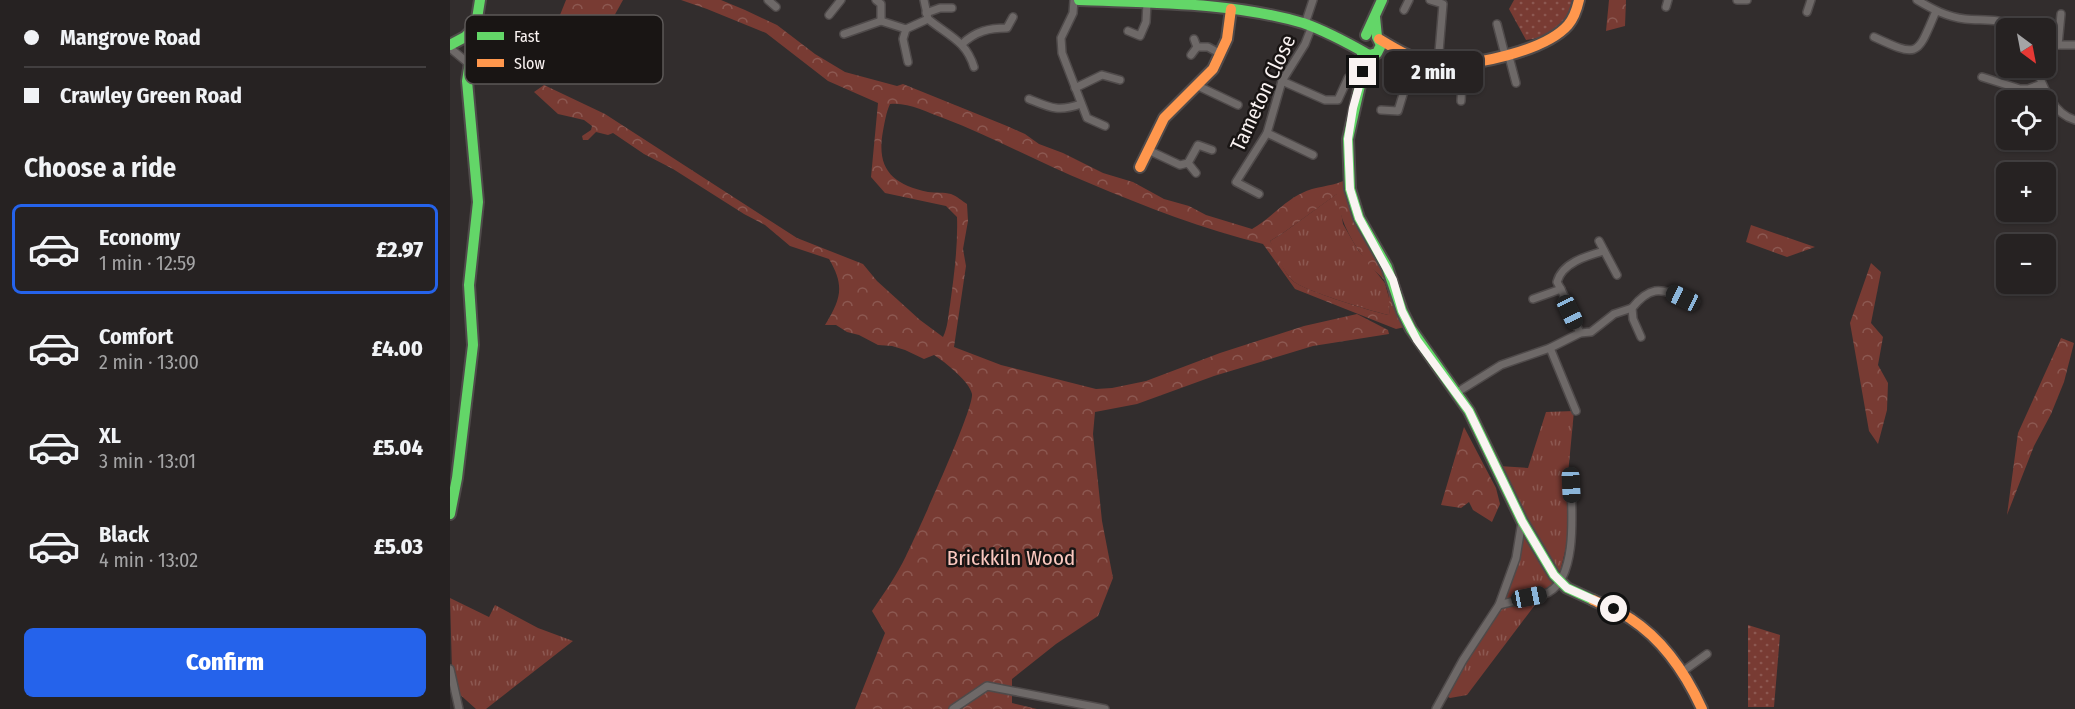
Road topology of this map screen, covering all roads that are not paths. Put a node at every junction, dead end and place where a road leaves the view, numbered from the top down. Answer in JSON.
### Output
{"nodes":[{"id":1,"x":480,"y":0,"type":"edge"},
{"id":2,"x":768,"y":0,"type":"edge"},
{"id":3,"x":841,"y":0,"type":"edge"},
{"id":4,"x":876,"y":0,"type":"edge"},
{"id":5,"x":924,"y":0,"type":"edge"},
{"id":6,"x":1074,"y":0,"type":"edge"},
{"id":7,"x":1080,"y":0,"type":"edge"},
{"id":8,"x":1313,"y":0,"type":"edge"},
{"id":9,"x":1382,"y":0,"type":"edge"},
{"id":10,"x":1409,"y":0,"type":"edge"},
{"id":11,"x":1430,"y":0,"type":"edge"},
{"id":12,"x":1579,"y":0,"type":"edge"},
{"id":13,"x":1737,"y":0,"type":"edge"},
{"id":14,"x":1747,"y":0,"type":"edge"},
{"id":15,"x":1811,"y":0,"type":"edge"},
{"id":16,"x":1917,"y":0,"type":"edge"},
{"id":17,"x":1198,"y":2,"type":"edge"},
{"id":18,"x":1147,"y":3,"type":"junction"},
{"id":19,"x":776,"y":7,"type":"dead end"},
{"id":20,"x":952,"y":8,"type":"dead end"},
{"id":21,"x":1231,"y":9,"type":"junction"},
{"id":22,"x":1404,"y":10,"type":"dead end"},
{"id":23,"x":1936,"y":11,"type":"junction"},
{"id":24,"x":1807,"y":12,"type":"dead end"},
{"id":25,"x":2061,"y":14,"type":"dead end"},
{"id":26,"x":477,"y":15,"type":"edge"},
{"id":27,"x":829,"y":15,"type":"dead end"},
{"id":28,"x":927,"y":16,"type":"junction"},
{"id":29,"x":1013,"y":17,"type":"dead end"},
{"id":30,"x":1375,"y":17,"type":"junction"},
{"id":31,"x":1996,"y":20,"type":"edge"},
{"id":32,"x":880,"y":21,"type":"junction"},
{"id":33,"x":1497,"y":24,"type":"dead end"},
{"id":34,"x":1308,"y":25,"type":"junction"},
{"id":35,"x":906,"y":29,"type":"junction"},
{"id":36,"x":1128,"y":31,"type":"dead end"},
{"id":37,"x":844,"y":34,"type":"dead end"},
{"id":38,"x":1364,"y":36,"type":"junction"},
{"id":39,"x":465,"y":37,"type":"edge"},
{"id":40,"x":1874,"y":37,"type":"dead end"},
{"id":41,"x":1340,"y":38,"type":"junction"},
{"id":42,"x":1378,"y":38,"type":"junction"},
{"id":43,"x":1194,"y":39,"type":"dead end"},
{"id":44,"x":963,"y":44,"type":"junction"},
{"id":45,"x":2058,"y":45,"type":"joint"},
{"id":46,"x":2075,"y":45,"type":"edge"},
{"id":47,"x":450,"y":47,"type":"edge"},
{"id":48,"x":1197,"y":47,"type":"junction"},
{"id":49,"x":1361,"y":51,"type":"junction"},
{"id":50,"x":1397,"y":51,"type":"junction"},
{"id":51,"x":1375,"y":53,"type":"junction"},
{"id":52,"x":1221,"y":54,"type":"junction"},
{"id":53,"x":1506,"y":54,"type":"junction"},
{"id":54,"x":1191,"y":55,"type":"dead end"},
{"id":55,"x":1414,"y":58,"type":"junction"},
{"id":56,"x":465,"y":60,"type":"edge"},
{"id":57,"x":908,"y":62,"type":"dead end"},
{"id":58,"x":1438,"y":64,"type":"junction"},
{"id":59,"x":1463,"y":64,"type":"junction"},
{"id":60,"x":974,"y":67,"type":"dead end"},
{"id":61,"x":1363,"y":72,"type":"junction"},
{"id":62,"x":1982,"y":77,"type":"dead end"},
{"id":63,"x":1348,"y":78,"type":"dead end"},
{"id":64,"x":2040,"y":78,"type":"edge"},
{"id":65,"x":1120,"y":80,"type":"dead end"},
{"id":66,"x":1282,"y":81,"type":"junction"},
{"id":67,"x":1516,"y":83,"type":"dead end"},
{"id":68,"x":467,"y":84,"type":"edge"},
{"id":69,"x":2042,"y":84,"type":"junction"},
{"id":70,"x":1198,"y":86,"type":"junction"},
{"id":71,"x":1075,"y":87,"type":"junction"},
{"id":72,"x":1029,"y":99,"type":"dead end"},
{"id":73,"x":1461,"y":101,"type":"dead end"},
{"id":74,"x":1081,"y":104,"type":"junction"},
{"id":75,"x":1238,"y":105,"type":"dead end"},
{"id":76,"x":1381,"y":110,"type":"dead end"},
{"id":77,"x":2075,"y":120,"type":"edge"},
{"id":78,"x":1105,"y":126,"type":"dead end"},
{"id":79,"x":1267,"y":133,"type":"junction"},
{"id":80,"x":1148,"y":150,"type":"junction"},
{"id":81,"x":1212,"y":150,"type":"dead end"},
{"id":82,"x":1313,"y":155,"type":"dead end"},
{"id":83,"x":1188,"y":163,"type":"junction"},
{"id":84,"x":1140,"y":166,"type":"dead end"},
{"id":85,"x":1196,"y":173,"type":"dead end"},
{"id":86,"x":1259,"y":194,"type":"dead end"},
{"id":87,"x":1599,"y":241,"type":"dead end"},
{"id":88,"x":1604,"y":251,"type":"junction"},
{"id":89,"x":1617,"y":275,"type":"dead end"},
{"id":90,"x":1561,"y":289,"type":"junction"},
{"id":91,"x":1683,"y":298,"type":"dead end"},
{"id":92,"x":1533,"y":299,"type":"dead end"},
{"id":93,"x":1632,"y":308,"type":"junction"},
{"id":94,"x":1580,"y":333,"type":"junction"},
{"id":95,"x":1641,"y":337,"type":"dead end"},
{"id":96,"x":1550,"y":348,"type":"junction"},
{"id":97,"x":1456,"y":393,"type":"junction"},
{"id":98,"x":1576,"y":411,"type":"dead end"},
{"id":99,"x":1571,"y":485,"type":"dead end"},
{"id":100,"x":450,"y":512,"type":"edge"},
{"id":101,"x":1522,"y":521,"type":"junction"},
{"id":102,"x":1560,"y":582,"type":"junction"},
{"id":103,"x":1499,"y":604,"type":"junction"},
{"id":104,"x":1707,"y":654,"type":"dead end"},
{"id":105,"x":450,"y":669,"type":"edge"},
{"id":106,"x":1682,"y":672,"type":"junction"},
{"id":107,"x":459,"y":709,"type":"edge"},
{"id":108,"x":953,"y":709,"type":"edge"},
{"id":109,"x":1105,"y":709,"type":"edge"},
{"id":110,"x":1436,"y":709,"type":"edge"},
{"id":111,"x":1702,"y":709,"type":"edge"}],
"edges":[{"from":1,"to":26,"type":"street"},
{"from":2,"to":19,"type":"street"},
{"from":3,"to":27,"type":"street"},
{"from":4,"to":32,"type":"street"},
{"from":5,"to":28,"type":"street"},
{"from":6,"to":71,"type":"street"},
{"from":7,"to":18,"type":"street"},
{"from":8,"to":34,"type":"street","name":"Tameton Close"},
{"from":9,"to":30,"type":"street"},
{"from":10,"to":22,"type":"street"},
{"from":11,"to":58,"type":"street"},
{"from":12,"to":53,"type":"street"},
{"from":13,"to":14,"type":"street"},
{"from":15,"to":24,"type":"street"},
{"from":16,"to":23,"type":"street"},
{"from":17,"to":18,"type":"street"},
{"from":17,"to":21,"type":"street"},
{"from":18,"to":36,"type":"street"},
{"from":20,"to":28,"type":"street"},
{"from":21,"to":34,"type":"street"},
{"from":21,"to":52,"type":"street"},
{"from":23,"to":31,"type":"street"},
{"from":23,"to":40,"type":"street"},
{"from":25,"to":45,"type":"street"},
{"from":28,"to":35,"type":"street"},
{"from":28,"to":44,"type":"street"},
{"from":29,"to":44,"type":"street"},
{"from":30,"to":38,"type":"street"},
{"from":30,"to":42,"type":"street"},
{"from":32,"to":35,"type":"street"},
{"from":32,"to":37,"type":"street"},
{"from":33,"to":53,"type":"street"},
{"from":34,"to":41,"type":"street"},
{"from":34,"to":66,"type":"street","name":"Tameton Close"},
{"from":35,"to":57,"type":"street"},
{"from":38,"to":41,"type":"street"},
{"from":38,"to":42,"type":"street"},
{"from":38,"to":49,"type":"street"},
{"from":39,"to":47,"type":"street"},
{"from":41,"to":49,"type":"street"},
{"from":42,"to":50,"type":"street"},
{"from":42,"to":51,"type":"street"},
{"from":43,"to":48,"type":"street"},
{"from":44,"to":60,"type":"street"},
{"from":45,"to":46,"type":"street"},
{"from":47,"to":56,"type":"street"},
{"from":48,"to":52,"type":"street"},
{"from":48,"to":54,"type":"street"},
{"from":49,"to":51,"type":"street"},
{"from":49,"to":61,"type":"street"},
{"from":50,"to":51,"type":"street"},
{"from":50,"to":55,"type":"street"},
{"from":51,"to":61,"type":"street"},
{"from":52,"to":70,"type":"street"},
{"from":53,"to":59,"type":"street"},
{"from":53,"to":67,"type":"street"},
{"from":55,"to":58,"type":"street"},
{"from":55,"to":76,"type":"street"},
{"from":58,"to":59,"type":"street"},
{"from":59,"to":73,"type":"street"},
{"from":61,"to":97,"type":"street"},
{"from":62,"to":69,"type":"street"},
{"from":63,"to":66,"type":"street"},
{"from":64,"to":69,"type":"street"},
{"from":65,"to":71,"type":"street"},
{"from":66,"to":79,"type":"street","name":"Tameton Close"},
{"from":68,"to":100,"type":"street"},
{"from":69,"to":77,"type":"street"},
{"from":70,"to":75,"type":"street"},
{"from":70,"to":80,"type":"street"},
{"from":71,"to":74,"type":"street"},
{"from":72,"to":74,"type":"street"},
{"from":74,"to":78,"type":"street"},
{"from":79,"to":82,"type":"street"},
{"from":79,"to":86,"type":"street","name":"Tameton Close"},
{"from":80,"to":83,"type":"street"},
{"from":80,"to":84,"type":"street"},
{"from":81,"to":83,"type":"street"},
{"from":83,"to":85,"type":"street"},
{"from":87,"to":88,"type":"street"},
{"from":88,"to":89,"type":"street"},
{"from":88,"to":90,"type":"street"},
{"from":90,"to":92,"type":"street"},
{"from":90,"to":94,"type":"street"},
{"from":91,"to":93,"type":"street"},
{"from":93,"to":94,"type":"street"},
{"from":93,"to":95,"type":"street"},
{"from":94,"to":96,"type":"street"},
{"from":96,"to":97,"type":"street"},
{"from":96,"to":98,"type":"street"},
{"from":97,"to":101,"type":"street"},
{"from":99,"to":102,"type":"street"},
{"from":101,"to":102,"type":"street"},
{"from":101,"to":103,"type":"street"},
{"from":102,"to":103,"type":"street"},
{"from":102,"to":106,"type":"street"},
{"from":103,"to":110,"type":"street"},
{"from":104,"to":106,"type":"street"},
{"from":105,"to":107,"type":"street"},
{"from":106,"to":111,"type":"street"},
{"from":108,"to":109,"type":"street"}]}
